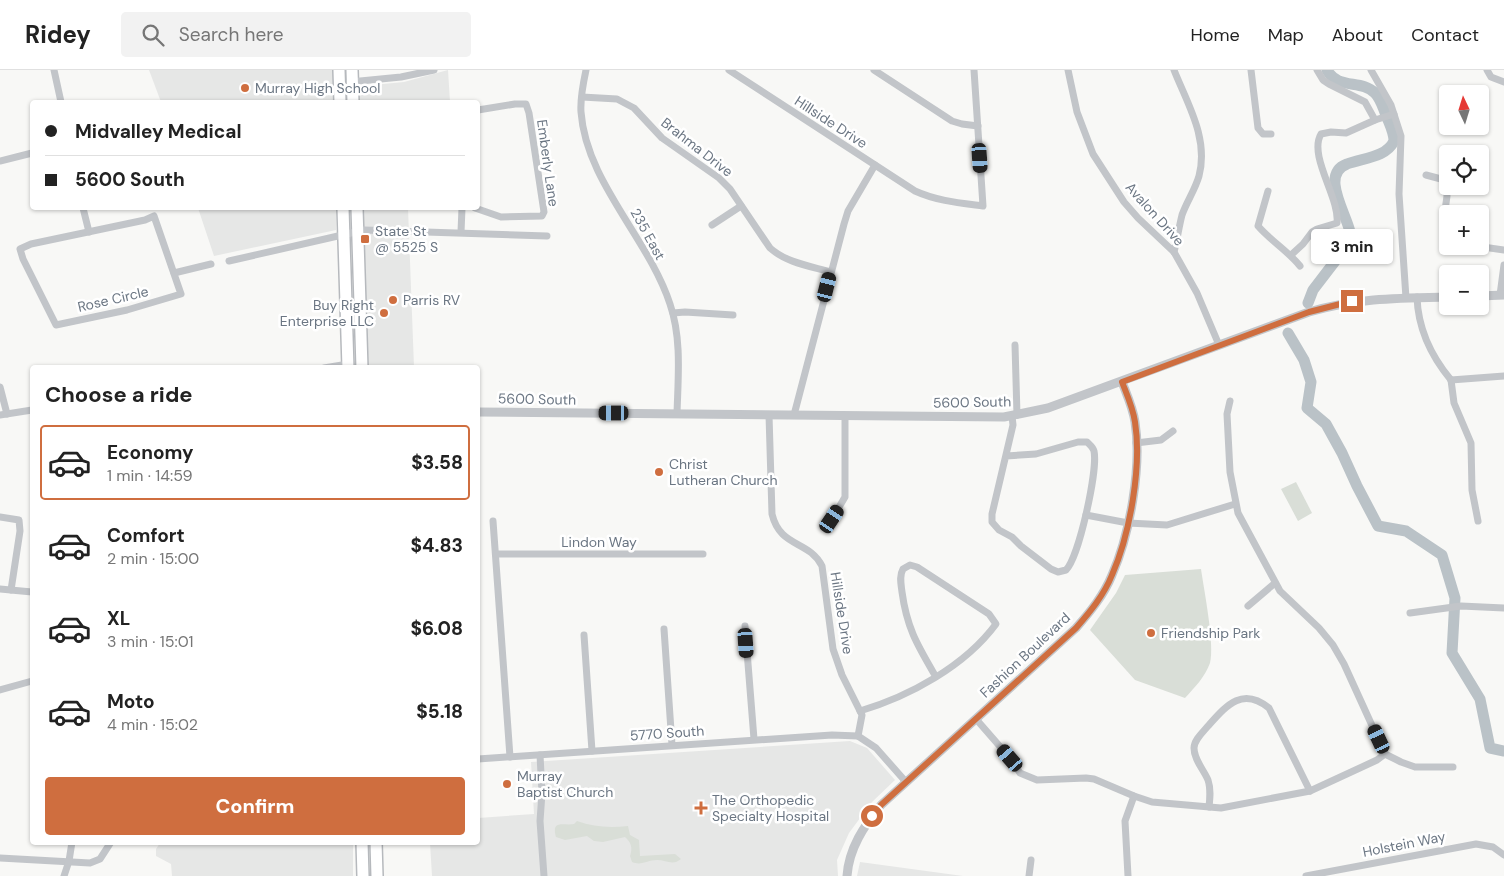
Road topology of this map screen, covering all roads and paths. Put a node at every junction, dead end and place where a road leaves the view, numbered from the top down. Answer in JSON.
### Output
{"nodes":[{"id":1,"x":54,"y":70,"type":"edge"},
{"id":2,"x":339,"y":70,"type":"edge"},
{"id":3,"x":434,"y":70,"type":"edge"},
{"id":4,"x":586,"y":70,"type":"edge"},
{"id":5,"x":729,"y":70,"type":"edge"},
{"id":6,"x":874,"y":70,"type":"edge"},
{"id":7,"x":974,"y":70,"type":"edge"},
{"id":8,"x":1068,"y":70,"type":"edge"},
{"id":9,"x":1174,"y":70,"type":"edge"},
{"id":10,"x":1251,"y":70,"type":"edge"},
{"id":11,"x":1317,"y":70,"type":"edge"},
{"id":12,"x":1371,"y":70,"type":"edge"},
{"id":13,"x":1487,"y":70,"type":"edge"},
{"id":14,"x":352,"y":76,"type":"edge"},
{"id":15,"x":1504,"y":82,"type":"edge"},
{"id":16,"x":339,"y":83,"type":"junction"},
{"id":17,"x":582,"y":97,"type":"junction"},
{"id":18,"x":61,"y":100,"type":"edge"},
{"id":19,"x":340,"y":100,"type":"edge"},
{"id":20,"x":354,"y":100,"type":"edge"},
{"id":21,"x":480,"y":110,"type":"edge"},
{"id":22,"x":1392,"y":115,"type":"junction"},
{"id":23,"x":1378,"y":119,"type":"junction"},
{"id":24,"x":978,"y":126,"type":"junction"},
{"id":25,"x":1271,"y":134,"type":"dead end"},
{"id":26,"x":30,"y":154,"type":"edge"},
{"id":27,"x":0,"y":160,"type":"edge"},
{"id":28,"x":875,"y":165,"type":"junction"},
{"id":29,"x":1426,"y":175,"type":"dead end"},
{"id":30,"x":1268,"y":191,"type":"dead end"},
{"id":31,"x":1445,"y":205,"type":"edge"},
{"id":32,"x":742,"y":206,"type":"junction"},
{"id":33,"x":84,"y":210,"type":"edge"},
{"id":34,"x":343,"y":210,"type":"edge"},
{"id":35,"x":357,"y":210,"type":"edge"},
{"id":36,"x":462,"y":210,"type":"edge"},
{"id":37,"x":480,"y":210,"type":"edge"},
{"id":38,"x":712,"y":225,"type":"dead end"},
{"id":39,"x":358,"y":231,"type":"junction"},
{"id":40,"x":89,"y":232,"type":"junction"},
{"id":41,"x":461,"y":232,"type":"junction"},
{"id":42,"x":344,"y":234,"type":"junction"},
{"id":43,"x":547,"y":236,"type":"dead end"},
{"id":44,"x":1489,"y":248,"type":"edge"},
{"id":45,"x":1504,"y":250,"type":"edge"},
{"id":46,"x":1174,"y":252,"type":"junction"},
{"id":47,"x":1291,"y":255,"type":"junction"},
{"id":48,"x":229,"y":261,"type":"dead end"},
{"id":49,"x":211,"y":264,"type":"dead end"},
{"id":50,"x":1504,"y":265,"type":"edge"},
{"id":51,"x":1300,"y":266,"type":"dead end"},
{"id":52,"x":831,"y":272,"type":"junction"},
{"id":53,"x":174,"y":273,"type":"junction"},
{"id":54,"x":1502,"y":295,"type":"edge"},
{"id":55,"x":1489,"y":296,"type":"edge"},
{"id":56,"x":1439,"y":297,"type":"edge"},
{"id":57,"x":1406,"y":298,"type":"junction"},
{"id":58,"x":1417,"y":298,"type":"junction"},
{"id":59,"x":673,"y":313,"type":"junction"},
{"id":60,"x":733,"y":315,"type":"dead end"},
{"id":61,"x":1015,"y":345,"type":"dead end"},
{"id":62,"x":1219,"y":345,"type":"junction"},
{"id":63,"x":348,"y":365,"type":"edge"},
{"id":64,"x":362,"y":365,"type":"edge"},
{"id":65,"x":1504,"y":376,"type":"edge"},
{"id":66,"x":1451,"y":380,"type":"junction"},
{"id":67,"x":1122,"y":382,"type":"junction"},
{"id":68,"x":0,"y":387,"type":"edge"},
{"id":69,"x":1230,"y":401,"type":"dead end"},
{"id":70,"x":30,"y":410,"type":"edge"},
{"id":71,"x":480,"y":412,"type":"edge"},
{"id":72,"x":3,"y":414,"type":"edge"},
{"id":73,"x":677,"y":414,"type":"junction"},
{"id":74,"x":769,"y":415,"type":"junction"},
{"id":75,"x":794,"y":415,"type":"junction"},
{"id":76,"x":845,"y":415,"type":"junction"},
{"id":77,"x":1015,"y":415,"type":"junction"},
{"id":78,"x":1173,"y":431,"type":"dead end"},
{"id":79,"x":1136,"y":443,"type":"junction"},
{"id":80,"x":1006,"y":456,"type":"junction"},
{"id":81,"x":1235,"y":504,"type":"junction"},
{"id":82,"x":1086,"y":515,"type":"junction"},
{"id":83,"x":0,"y":517,"type":"edge"},
{"id":84,"x":832,"y":519,"type":"dead end"},
{"id":85,"x":493,"y":521,"type":"dead end"},
{"id":86,"x":1478,"y":521,"type":"dead end"},
{"id":87,"x":1128,"y":523,"type":"junction"},
{"id":88,"x":496,"y":554,"type":"junction"},
{"id":89,"x":702,"y":554,"type":"dead end"},
{"id":90,"x":1275,"y":583,"type":"junction"},
{"id":91,"x":0,"y":589,"type":"edge"},
{"id":92,"x":10,"y":590,"type":"junction"},
{"id":93,"x":30,"y":592,"type":"edge"},
{"id":94,"x":1248,"y":606,"type":"dead end"},
{"id":95,"x":1504,"y":608,"type":"edge"},
{"id":96,"x":1410,"y":613,"type":"dead end"},
{"id":97,"x":745,"y":626,"type":"dead end"},
{"id":98,"x":664,"y":629,"type":"dead end"},
{"id":99,"x":584,"y":635,"type":"dead end"},
{"id":100,"x":936,"y":677,"type":"junction"},
{"id":101,"x":30,"y":682,"type":"edge"},
{"id":102,"x":0,"y":690,"type":"edge"},
{"id":103,"x":860,"y":710,"type":"junction"},
{"id":104,"x":976,"y":719,"type":"junction"},
{"id":105,"x":858,"y":736,"type":"junction"},
{"id":106,"x":754,"y":739,"type":"junction"},
{"id":107,"x":672,"y":745,"type":"junction"},
{"id":108,"x":592,"y":751,"type":"junction"},
{"id":109,"x":1385,"y":754,"type":"junction"},
{"id":110,"x":540,"y":755,"type":"junction"},
{"id":111,"x":510,"y":757,"type":"junction"},
{"id":112,"x":480,"y":759,"type":"edge"},
{"id":113,"x":1453,"y":767,"type":"dead end"},
{"id":114,"x":906,"y":782,"type":"junction"},
{"id":115,"x":1310,"y":792,"type":"junction"},
{"id":116,"x":1134,"y":796,"type":"junction"},
{"id":117,"x":1209,"y":807,"type":"junction"},
{"id":118,"x":72,"y":845,"type":"edge"},
{"id":119,"x":109,"y":845,"type":"edge"},
{"id":120,"x":362,"y":845,"type":"edge"},
{"id":121,"x":376,"y":845,"type":"edge"},
{"id":122,"x":1504,"y":855,"type":"edge"},
{"id":123,"x":0,"y":858,"type":"edge"},
{"id":124,"x":1031,"y":860,"type":"dead end"},
{"id":125,"x":69,"y":862,"type":"junction"},
{"id":126,"x":1322,"y":874,"type":"edge"},
{"id":127,"x":64,"y":876,"type":"edge"},
{"id":128,"x":363,"y":876,"type":"edge"},
{"id":129,"x":377,"y":876,"type":"edge"},
{"id":130,"x":544,"y":876,"type":"edge"},
{"id":131,"x":847,"y":876,"type":"edge"},
{"id":132,"x":1028,"y":876,"type":"edge"},
{"id":133,"x":1128,"y":876,"type":"edge"},
{"id":134,"x":1306,"y":876,"type":"edge"}],
"edges":[{"from":1,"to":18,"type":"street"},
{"from":2,"to":16,"type":"main road"},
{"from":3,"to":14,"type":"street"},
{"from":4,"to":17,"type":"street","name":"235 East"},
{"from":5,"to":28,"type":"street","name":"Hillside Drive"},
{"from":6,"to":24,"type":"street"},
{"from":7,"to":24,"type":"street"},
{"from":8,"to":46,"type":"street","name":"Avalon Drive"},
{"from":9,"to":46,"type":"street"},
{"from":10,"to":25,"type":"street"},
{"from":11,"to":23,"type":"street"},
{"from":12,"to":22,"type":"street"},
{"from":13,"to":15,"type":"street"},
{"from":14,"to":16,"type":"street"},
{"from":14,"to":20,"type":"main road"},
{"from":16,"to":19,"type":"main road"},
{"from":17,"to":32,"type":"street","name":"Brahma Drive"},
{"from":17,"to":59,"type":"street","name":"235 East"},
{"from":21,"to":37,"type":"street","name":"Emberly Lane"},
{"from":22,"to":23,"type":"street"},
{"from":22,"to":57,"type":"street"},
{"from":23,"to":47,"type":"street"},
{"from":24,"to":28,"type":"street"},
{"from":26,"to":27,"type":"street"},
{"from":28,"to":52,"type":"street","name":"Hillside Drive"},
{"from":29,"to":31,"type":"street"},
{"from":30,"to":47,"type":"street"},
{"from":32,"to":38,"type":"street"},
{"from":32,"to":52,"type":"street","name":"Brahma Drive"},
{"from":33,"to":40,"type":"street"},
{"from":34,"to":42,"type":"main road"},
{"from":35,"to":39,"type":"main road"},
{"from":36,"to":41,"type":"street"},
{"from":39,"to":41,"type":"street"},
{"from":39,"to":42,"type":"street"},
{"from":39,"to":64,"type":"main road"},
{"from":40,"to":53,"type":"street","name":"Rose Circle"},
{"from":40,"to":53,"type":"street","name":"Rose Circle"},
{"from":41,"to":43,"type":"street"},
{"from":42,"to":48,"type":"street"},
{"from":42,"to":63,"type":"main road"},
{"from":44,"to":45,"type":"street"},
{"from":46,"to":62,"type":"street","name":"Avalon Drive"},
{"from":47,"to":51,"type":"street"},
{"from":49,"to":53,"type":"street"},
{"from":50,"to":54,"type":"street"},
{"from":52,"to":75,"type":"street","name":"Hillside Drive"},
{"from":54,"to":55,"type":"street"},
{"from":56,"to":58,"type":"street","name":"5600 South"},
{"from":57,"to":58,"type":"street","name":"5600 South"},
{"from":57,"to":62,"type":"street","name":"5600 South"},
{"from":58,"to":66,"type":"street"},
{"from":59,"to":60,"type":"street"},
{"from":59,"to":73,"type":"street","name":"235 East"},
{"from":61,"to":77,"type":"street"},
{"from":62,"to":67,"type":"street","name":"5600 South"},
{"from":65,"to":66,"type":"street"},
{"from":66,"to":86,"type":"street"},
{"from":67,"to":77,"type":"street","name":"5600 South"},
{"from":67,"to":79,"type":"street","name":"Fashion Boulevard"},
{"from":68,"to":72,"type":"street"},
{"from":69,"to":81,"type":"street"},
{"from":70,"to":72,"type":"street"},
{"from":71,"to":73,"type":"street","name":"5600 South"},
{"from":73,"to":74,"type":"street","name":"5600 South"},
{"from":74,"to":75,"type":"street","name":"5600 South"},
{"from":74,"to":103,"type":"street","name":"Hillside Drive"},
{"from":75,"to":76,"type":"street","name":"5600 South"},
{"from":76,"to":77,"type":"street","name":"5600 South"},
{"from":76,"to":84,"type":"street"},
{"from":77,"to":80,"type":"street"},
{"from":78,"to":79,"type":"street"},
{"from":79,"to":87,"type":"street","name":"Fashion Boulevard"},
{"from":80,"to":82,"type":"street"},
{"from":80,"to":82,"type":"street"},
{"from":81,"to":87,"type":"street"},
{"from":81,"to":90,"type":"street"},
{"from":82,"to":87,"type":"street"},
{"from":83,"to":92,"type":"street"},
{"from":85,"to":88,"type":"street"},
{"from":87,"to":104,"type":"street","name":"Fashion Boulevard"},
{"from":88,"to":89,"type":"street","name":"Lindon Way"},
{"from":88,"to":111,"type":"street"},
{"from":90,"to":94,"type":"street"},
{"from":90,"to":109,"type":"street"},
{"from":91,"to":92,"type":"street"},
{"from":92,"to":93,"type":"street"},
{"from":95,"to":96,"type":"street"},
{"from":97,"to":106,"type":"street"},
{"from":98,"to":107,"type":"street"},
{"from":99,"to":108,"type":"street"},
{"from":100,"to":100,"type":"street"},
{"from":100,"to":103,"type":"street"},
{"from":101,"to":102,"type":"street"},
{"from":103,"to":105,"type":"street"},
{"from":104,"to":114,"type":"street","name":"Fashion Boulevard"},
{"from":104,"to":116,"type":"street"},
{"from":105,"to":106,"type":"street","name":"5770 South"},
{"from":105,"to":114,"type":"street"},
{"from":106,"to":107,"type":"street","name":"5770 South"},
{"from":107,"to":108,"type":"street","name":"5770 South"},
{"from":108,"to":110,"type":"street","name":"5770 South"},
{"from":109,"to":113,"type":"street"},
{"from":109,"to":115,"type":"street"},
{"from":110,"to":111,"type":"street","name":"5770 South"},
{"from":110,"to":130,"type":"street"},
{"from":111,"to":112,"type":"street","name":"5770 South"},
{"from":114,"to":131,"type":"street","name":"Fashion Boulevard"},
{"from":115,"to":117,"type":"street"},
{"from":115,"to":117,"type":"street"},
{"from":116,"to":117,"type":"street"},
{"from":116,"to":133,"type":"street"},
{"from":118,"to":125,"type":"street"},
{"from":119,"to":125,"type":"street"},
{"from":120,"to":128,"type":"main road"},
{"from":121,"to":129,"type":"main road"},
{"from":122,"to":126,"type":"street","name":"Holstein Way"},
{"from":123,"to":125,"type":"street"},
{"from":124,"to":132,"type":"street"},
{"from":125,"to":127,"type":"street"},
{"from":126,"to":134,"type":"street","name":"Holstein Way"}]}
